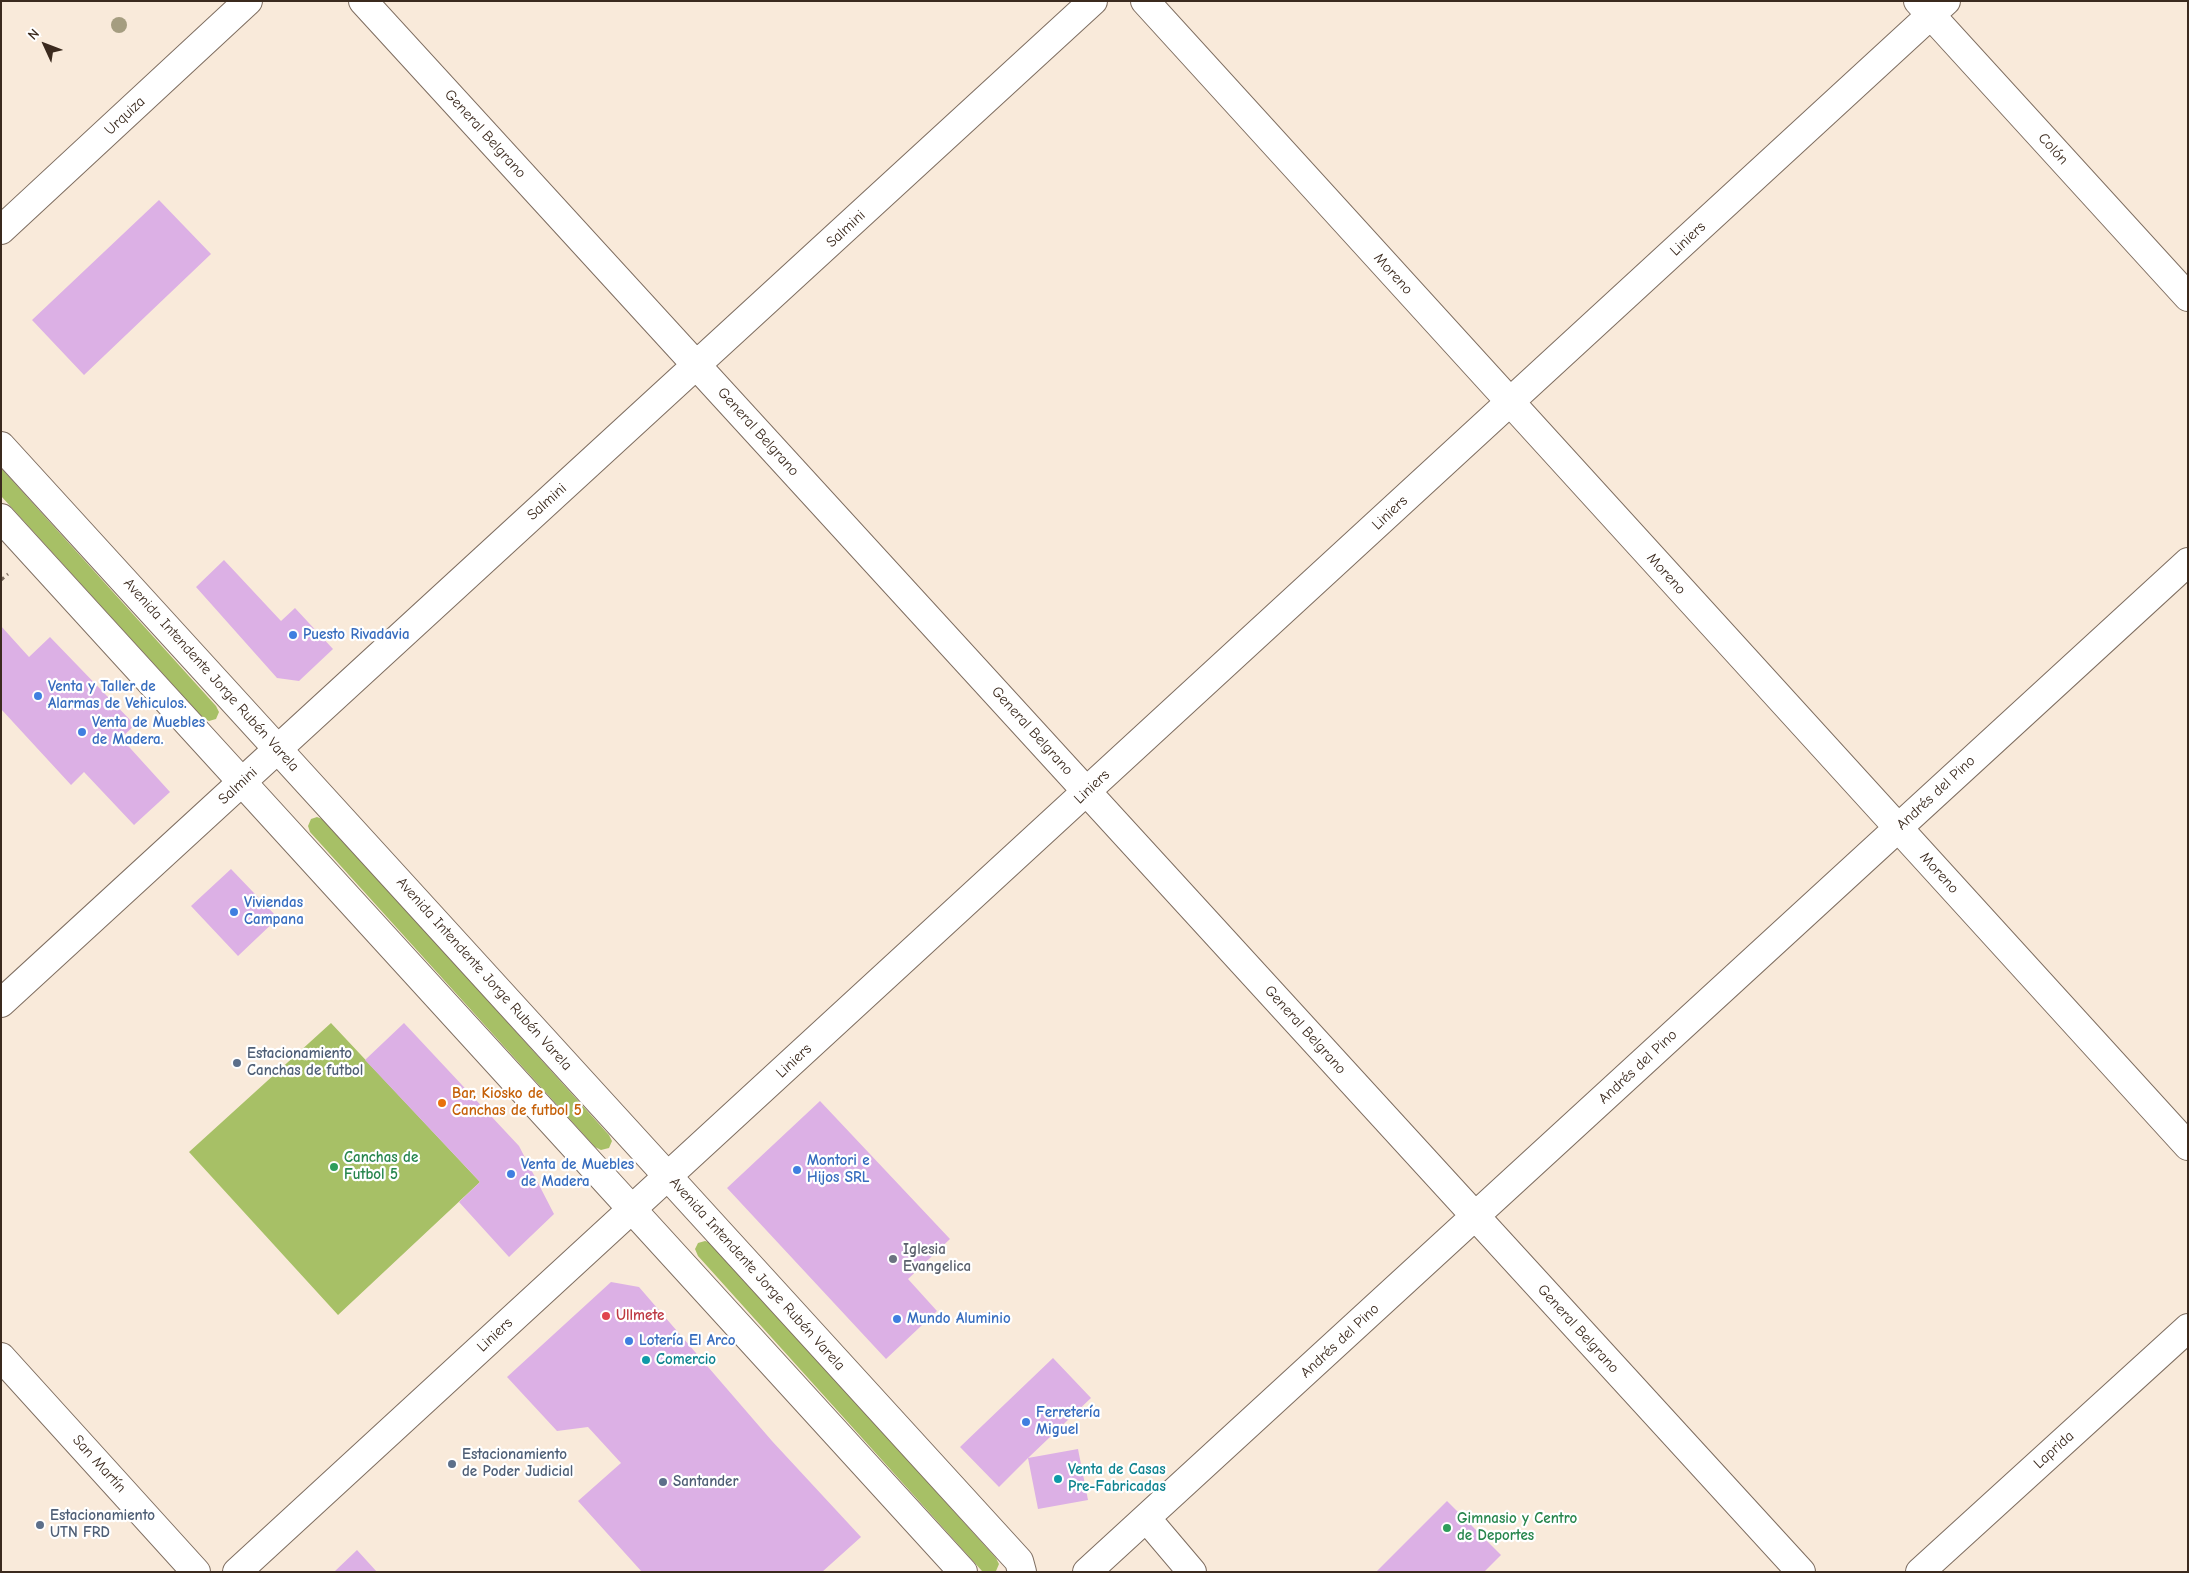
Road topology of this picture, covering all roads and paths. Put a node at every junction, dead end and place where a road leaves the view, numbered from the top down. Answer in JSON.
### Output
{"nodes":[{"id":1,"x":248,"y":1,"type":"edge"},
{"id":2,"x":363,"y":1,"type":"edge"},
{"id":3,"x":1093,"y":1,"type":"edge"},
{"id":4,"x":1145,"y":1,"type":"edge"},
{"id":5,"x":1932,"y":6,"type":"edge"},
{"id":6,"x":1,"y":230,"type":"edge"},
{"id":7,"x":2188,"y":298,"type":"edge"},
{"id":8,"x":697,"y":365,"type":"junction"},
{"id":9,"x":1510,"y":402,"type":"junction"},
{"id":10,"x":1,"y":446,"type":"edge"},
{"id":11,"x":1,"y":518,"type":"edge"},
{"id":12,"x":2188,"y":562,"type":"edge"},
{"id":13,"x":278,"y":749,"type":"junction"},
{"id":14,"x":242,"y":782,"type":"junction"},
{"id":15,"x":1087,"y":792,"type":"junction"},
{"id":16,"x":1898,"y":828,"type":"junction"},
{"id":17,"x":1,"y":1003,"type":"edge"},
{"id":18,"x":2188,"y":1146,"type":"edge"},
{"id":19,"x":668,"y":1176,"type":"junction"},
{"id":20,"x":632,"y":1209,"type":"junction"},
{"id":21,"x":1476,"y":1217,"type":"junction"},
{"id":22,"x":2188,"y":1328,"type":"edge"},
{"id":23,"x":1,"y":1357,"type":"edge"},
{"id":24,"x":1147,"y":1519,"type":"junction"},
{"id":25,"x":196,"y":1572,"type":"edge"},
{"id":26,"x":236,"y":1572,"type":"edge"},
{"id":27,"x":963,"y":1572,"type":"edge"},
{"id":28,"x":1022,"y":1572,"type":"edge"},
{"id":29,"x":1087,"y":1572,"type":"edge"},
{"id":30,"x":1192,"y":1572,"type":"edge"},
{"id":31,"x":1801,"y":1572,"type":"edge"},
{"id":32,"x":1920,"y":1572,"type":"edge"}],
"edges":[{"from":1,"to":6,"type":"street","name":"Urquiza"},
{"from":2,"to":8,"type":"street","name":"General Belgrano"},
{"from":3,"to":8,"type":"street","name":"Salmini"},
{"from":4,"to":9,"type":"street","name":"Moreno"},
{"from":5,"to":7,"type":"street","name":"Colón"},
{"from":5,"to":9,"type":"street","name":"Liniers"},
{"from":8,"to":13,"type":"street","name":"Salmini"},
{"from":8,"to":15,"type":"street","name":"General Belgrano"},
{"from":9,"to":15,"type":"street","name":"Liniers"},
{"from":9,"to":16,"type":"street","name":"Moreno"},
{"from":10,"to":13,"type":"street","name":"Avenida Intendente Jorge Rubén Varela"},
{"from":11,"to":14,"type":"street"},
{"from":12,"to":16,"type":"street","name":"Andrés del Pino"},
{"from":13,"to":14,"type":"street","name":"Salmini"},
{"from":13,"to":19,"type":"street","name":"Avenida Intendente Jorge Rubén Varela"},
{"from":14,"to":17,"type":"street","name":"Salmini"},
{"from":14,"to":20,"type":"street"},
{"from":15,"to":19,"type":"street","name":"Liniers"},
{"from":15,"to":21,"type":"street","name":"General Belgrano"},
{"from":16,"to":18,"type":"street","name":"Moreno"},
{"from":16,"to":21,"type":"street","name":"Andrés del Pino"},
{"from":19,"to":20,"type":"street","name":"Liniers"},
{"from":19,"to":28,"type":"street","name":"Avenida Intendente Jorge Rubén Varela"},
{"from":20,"to":26,"type":"street","name":"Liniers"},
{"from":20,"to":27,"type":"street"},
{"from":21,"to":24,"type":"street","name":"Andrés del Pino"},
{"from":21,"to":31,"type":"street","name":"General Belgrano"},
{"from":22,"to":32,"type":"street","name":"Laprida"},
{"from":23,"to":25,"type":"street","name":"San Martín"},
{"from":24,"to":29,"type":"street","name":"Andrés del Pino"},
{"from":24,"to":30,"type":"street"}]}
